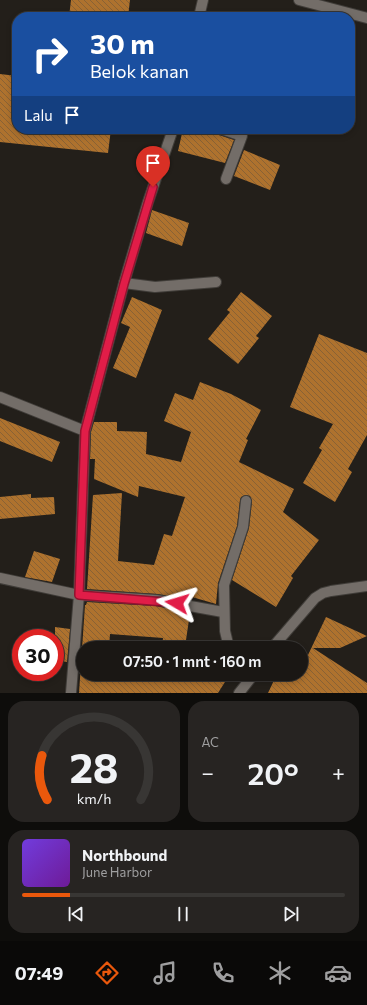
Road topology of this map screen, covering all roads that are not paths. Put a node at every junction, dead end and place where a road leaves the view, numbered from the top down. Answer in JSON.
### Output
{"nodes":[{"id":1,"x":203,"y":0,"type":"edge"},
{"id":2,"x":299,"y":0,"type":"edge"},
{"id":3,"x":200,"y":12,"type":"edge"},
{"id":4,"x":344,"y":12,"type":"edge"},
{"id":5,"x":355,"y":15,"type":"edge"},
{"id":6,"x":367,"y":18,"type":"edge"},
{"id":7,"x":171,"y":134,"type":"edge"},
{"id":8,"x":236,"y":134,"type":"edge"},
{"id":9,"x":226,"y":179,"type":"dead end"},
{"id":10,"x":216,"y":282,"type":"dead end"},
{"id":11,"x":124,"y":284,"type":"junction"},
{"id":12,"x":0,"y":397,"type":"edge"},
{"id":13,"x":85,"y":431,"type":"junction"},
{"id":14,"x":246,"y":501,"type":"dead end"},
{"id":15,"x":0,"y":578,"type":"edge"},
{"id":16,"x":367,"y":586,"type":"edge"},
{"id":17,"x":79,"y":595,"type":"junction"},
{"id":18,"x":223,"y":612,"type":"junction"},
{"id":19,"x":227,"y":641,"type":"edge"},
{"id":20,"x":278,"y":641,"type":"edge"},
{"id":21,"x":245,"y":681,"type":"edge"},
{"id":22,"x":71,"y":693,"type":"edge"},
{"id":23,"x":239,"y":693,"type":"edge"}],
"edges":[{"from":1,"to":3,"type":"street"},
{"from":2,"to":4,"type":"street"},
{"from":5,"to":6,"type":"street"},
{"from":7,"to":11,"type":"street"},
{"from":8,"to":9,"type":"street"},
{"from":10,"to":11,"type":"street"},
{"from":11,"to":13,"type":"street"},
{"from":12,"to":13,"type":"street"},
{"from":13,"to":17,"type":"street"},
{"from":14,"to":18,"type":"street"},
{"from":15,"to":17,"type":"street"},
{"from":16,"to":20,"type":"street"},
{"from":17,"to":18,"type":"street"},
{"from":17,"to":22,"type":"street"},
{"from":18,"to":19,"type":"street"},
{"from":21,"to":23,"type":"street"}]}
